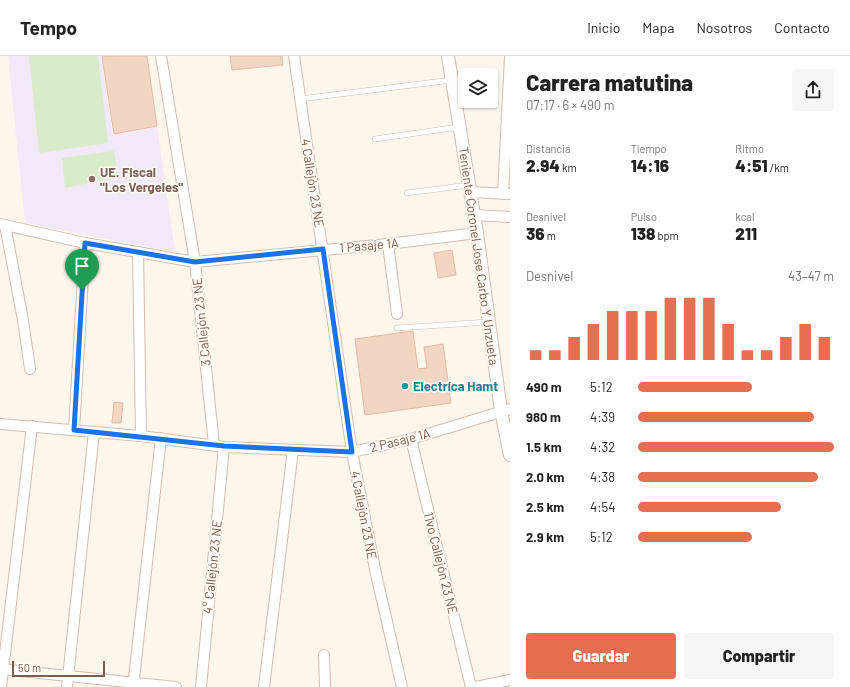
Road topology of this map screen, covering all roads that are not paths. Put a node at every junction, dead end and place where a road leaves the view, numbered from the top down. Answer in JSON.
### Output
{"nodes":[{"id":1,"x":161,"y":56,"type":"edge"},
{"id":2,"x":294,"y":56,"type":"edge"},
{"id":3,"x":448,"y":56,"type":"edge"},
{"id":4,"x":510,"y":57,"type":"edge"},
{"id":5,"x":453,"y":79,"type":"junction"},
{"id":6,"x":300,"y":99,"type":"junction"},
{"id":7,"x":460,"y":126,"type":"junction"},
{"id":8,"x":374,"y":140,"type":"dead end"},
{"id":9,"x":470,"y":189,"type":"junction"},
{"id":10,"x":407,"y":193,"type":"dead end"},
{"id":11,"x":506,"y":194,"type":"edge"},
{"id":12,"x":474,"y":215,"type":"junction"},
{"id":13,"x":510,"y":218,"type":"edge"},
{"id":14,"x":2,"y":225,"type":"edge"},
{"id":15,"x":477,"y":233,"type":"junction"},
{"id":16,"x":85,"y":243,"type":"junction"},
{"id":17,"x":388,"y":244,"type":"junction"},
{"id":18,"x":323,"y":249,"type":"junction"},
{"id":19,"x":138,"y":252,"type":"junction"},
{"id":20,"x":195,"y":262,"type":"junction"},
{"id":21,"x":397,"y":314,"type":"dead end"},
{"id":22,"x":489,"y":322,"type":"junction"},
{"id":23,"x":397,"y":328,"type":"dead end"},
{"id":24,"x":30,"y":369,"type":"dead end"},
{"id":25,"x":505,"y":410,"type":"edge"},
{"id":26,"x":0,"y":424,"type":"edge"},
{"id":27,"x":32,"y":426,"type":"junction"},
{"id":28,"x":74,"y":430,"type":"junction"},
{"id":29,"x":94,"y":432,"type":"junction"},
{"id":30,"x":141,"y":436,"type":"junction"},
{"id":31,"x":161,"y":438,"type":"junction"},
{"id":32,"x":411,"y":439,"type":"junction"},
{"id":33,"x":219,"y":446,"type":"junction"},
{"id":34,"x":293,"y":450,"type":"junction"},
{"id":35,"x":352,"y":452,"type":"junction"},
{"id":36,"x":510,"y":455,"type":"edge"},
{"id":37,"x":324,"y":655,"type":"dead end"},
{"id":38,"x":1,"y":669,"type":"edge"},
{"id":39,"x":68,"y":676,"type":"junction"},
{"id":40,"x":510,"y":680,"type":"edge"},
{"id":41,"x":134,"y":685,"type":"edge"},
{"id":42,"x":1,"y":687,"type":"edge"},
{"id":43,"x":66,"y":687,"type":"edge"},
{"id":44,"x":176,"y":687,"type":"edge"},
{"id":45,"x":200,"y":687,"type":"edge"},
{"id":46,"x":264,"y":687,"type":"edge"},
{"id":47,"x":325,"y":687,"type":"edge"},
{"id":48,"x":402,"y":687,"type":"edge"},
{"id":49,"x":471,"y":687,"type":"edge"},
{"id":50,"x":476,"y":687,"type":"edge"}],
"edges":[{"from":1,"to":20,"type":"street","name":"3 Callejón 23 NE"},
{"from":2,"to":6,"type":"street","name":"4 Callejón 23 NE"},
{"from":3,"to":5,"type":"street","name":"Teniente Coronel Jose Carbo Y Unzueta"},
{"from":4,"to":11,"type":"street"},
{"from":5,"to":6,"type":"lane"},
{"from":5,"to":7,"type":"street","name":"Teniente Coronel Jose Carbo Y Unzueta"},
{"from":6,"to":18,"type":"street","name":"4 Callejón 23 NE"},
{"from":7,"to":8,"type":"lane"},
{"from":7,"to":9,"type":"street","name":"Teniente Coronel Jose Carbo Y Unzueta"},
{"from":9,"to":10,"type":"lane"},
{"from":9,"to":11,"type":"street"},
{"from":9,"to":12,"type":"street","name":"Teniente Coronel Jose Carbo Y Unzueta"},
{"from":12,"to":13,"type":"street"},
{"from":12,"to":15,"type":"street","name":"Teniente Coronel Jose Carbo Y Unzueta"},
{"from":14,"to":16,"type":"street","name":"1 Pasaje 1A"},
{"from":14,"to":24,"type":"street"},
{"from":15,"to":17,"type":"street","name":"1 Pasaje 1A"},
{"from":15,"to":22,"type":"street","name":"Teniente Coronel Jose Carbo Y Unzueta"},
{"from":16,"to":19,"type":"street","name":"1 Pasaje 1A"},
{"from":16,"to":28,"type":"street"},
{"from":17,"to":18,"type":"street","name":"1 Pasaje 1A"},
{"from":17,"to":21,"type":"street"},
{"from":18,"to":20,"type":"street","name":"1 Pasaje 1A"},
{"from":18,"to":35,"type":"street","name":"4 Callejón 23 NE"},
{"from":19,"to":20,"type":"street","name":"1 Pasaje 1A"},
{"from":19,"to":30,"type":"street"},
{"from":20,"to":33,"type":"street","name":"3 Callejón 23 NE"},
{"from":22,"to":23,"type":"lane"},
{"from":22,"to":25,"type":"street","name":"Teniente Coronel Jose Carbo Y Unzueta"},
{"from":25,"to":32,"type":"street","name":"2 Pasaje 1A"},
{"from":25,"to":36,"type":"street","name":"Teniente Coronel Jose Carbo Y Unzueta"},
{"from":26,"to":27,"type":"street","name":"2 Pasaje 1A"},
{"from":27,"to":28,"type":"street","name":"2 Pasaje 1A"},
{"from":27,"to":38,"type":"street"},
{"from":28,"to":29,"type":"street","name":"2 Pasaje 1A"},
{"from":29,"to":30,"type":"street","name":"2 Pasaje 1A"},
{"from":29,"to":39,"type":"street"},
{"from":30,"to":31,"type":"street","name":"2 Pasaje 1A"},
{"from":31,"to":33,"type":"street","name":"2 Pasaje 1A"},
{"from":31,"to":41,"type":"street"},
{"from":32,"to":35,"type":"street","name":"2 Pasaje 1A"},
{"from":32,"to":49,"type":"street","name":"11vo Callejón 23 NE"},
{"from":33,"to":34,"type":"street","name":"2 Pasaje 1A"},
{"from":33,"to":45,"type":"street","name":"4° Callejón 23 NE"},
{"from":34,"to":35,"type":"street","name":"2 Pasaje 1A"},
{"from":34,"to":46,"type":"street"},
{"from":35,"to":48,"type":"street","name":"4 Callejón 23 NE"},
{"from":37,"to":47,"type":"street"},
{"from":38,"to":39,"type":"street"},
{"from":38,"to":42,"type":"street"},
{"from":39,"to":41,"type":"street"},
{"from":39,"to":43,"type":"street"},
{"from":40,"to":50,"type":"street"},
{"from":41,"to":44,"type":"street"}]}
